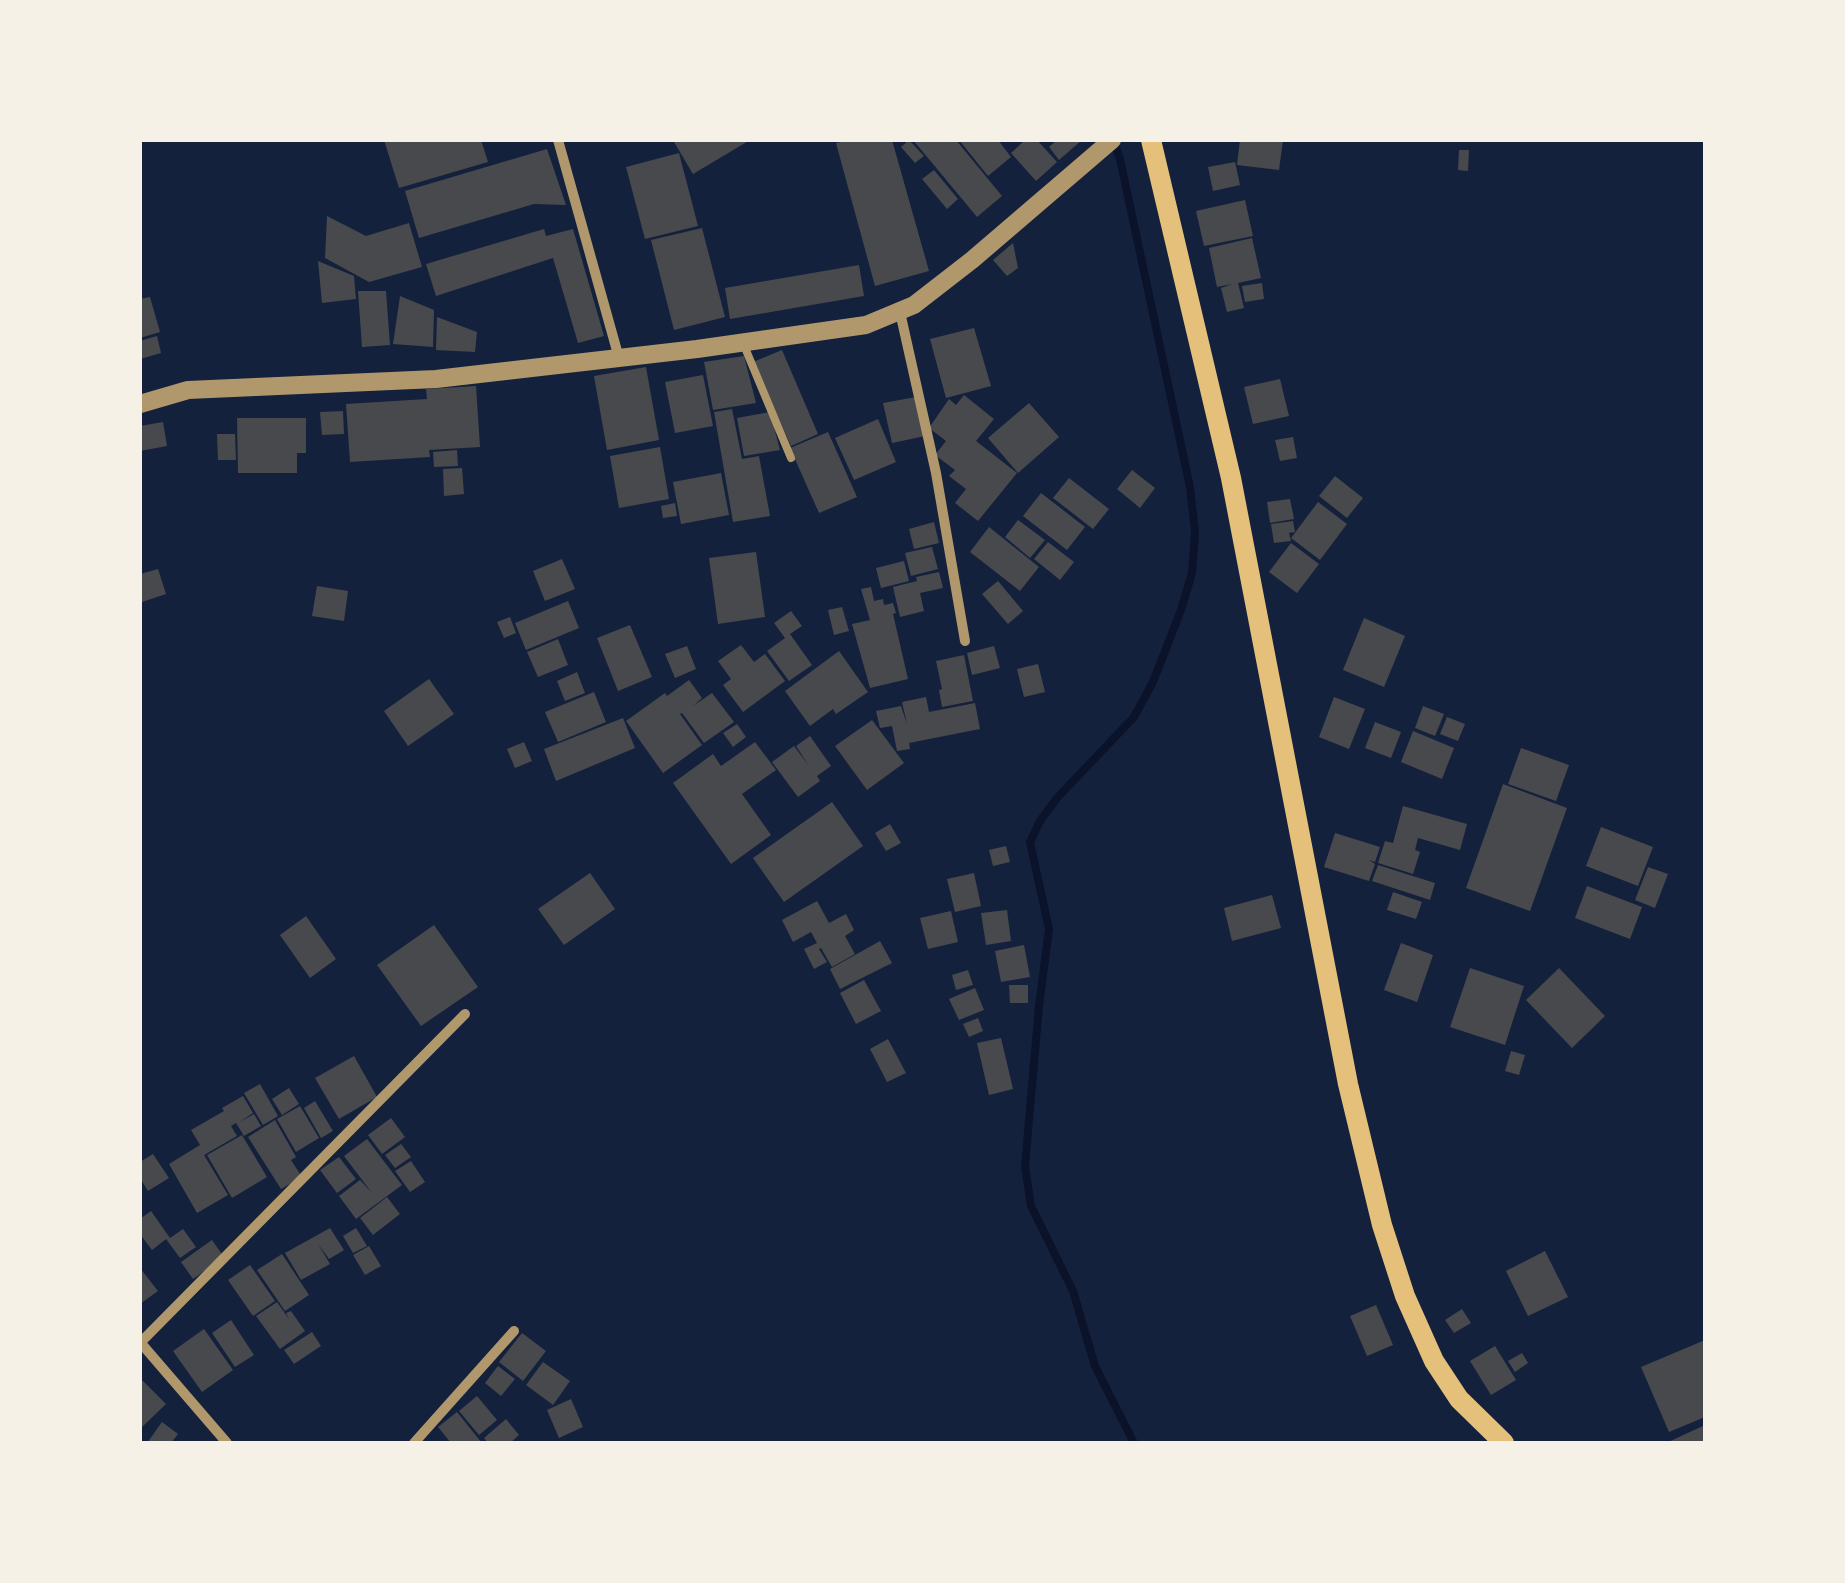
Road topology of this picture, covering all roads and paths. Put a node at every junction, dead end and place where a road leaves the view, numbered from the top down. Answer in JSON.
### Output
{"nodes":[{"id":1,"x":558,"y":140,"type":"edge"},
{"id":2,"x":1112,"y":140,"type":"edge"},
{"id":3,"x":1151,"y":140,"type":"edge"},
{"id":4,"x":900,"y":312,"type":"junction"},
{"id":5,"x":743,"y":342,"type":"junction"},
{"id":6,"x":619,"y":358,"type":"junction"},
{"id":7,"x":140,"y":404,"type":"edge"},
{"id":8,"x":791,"y":458,"type":"dead end"},
{"id":9,"x":965,"y":641,"type":"dead end"},
{"id":10,"x":464,"y":1014,"type":"dead end"},
{"id":11,"x":514,"y":1331,"type":"dead end"},
{"id":12,"x":140,"y":1343,"type":"edge"},
{"id":13,"x":227,"y":1443,"type":"edge"},
{"id":14,"x":414,"y":1443,"type":"edge"},
{"id":15,"x":1504,"y":1443,"type":"edge"}],
"edges":[{"from":1,"to":6,"type":"street"},
{"from":2,"to":4,"type":"street"},
{"from":3,"to":15,"type":"main road"},
{"from":4,"to":5,"type":"street"},
{"from":4,"to":9,"type":"street"},
{"from":5,"to":6,"type":"street"},
{"from":5,"to":8,"type":"lane"},
{"from":6,"to":7,"type":"street"},
{"from":10,"to":12,"type":"street"},
{"from":11,"to":14,"type":"street"},
{"from":12,"to":13,"type":"street"}]}
